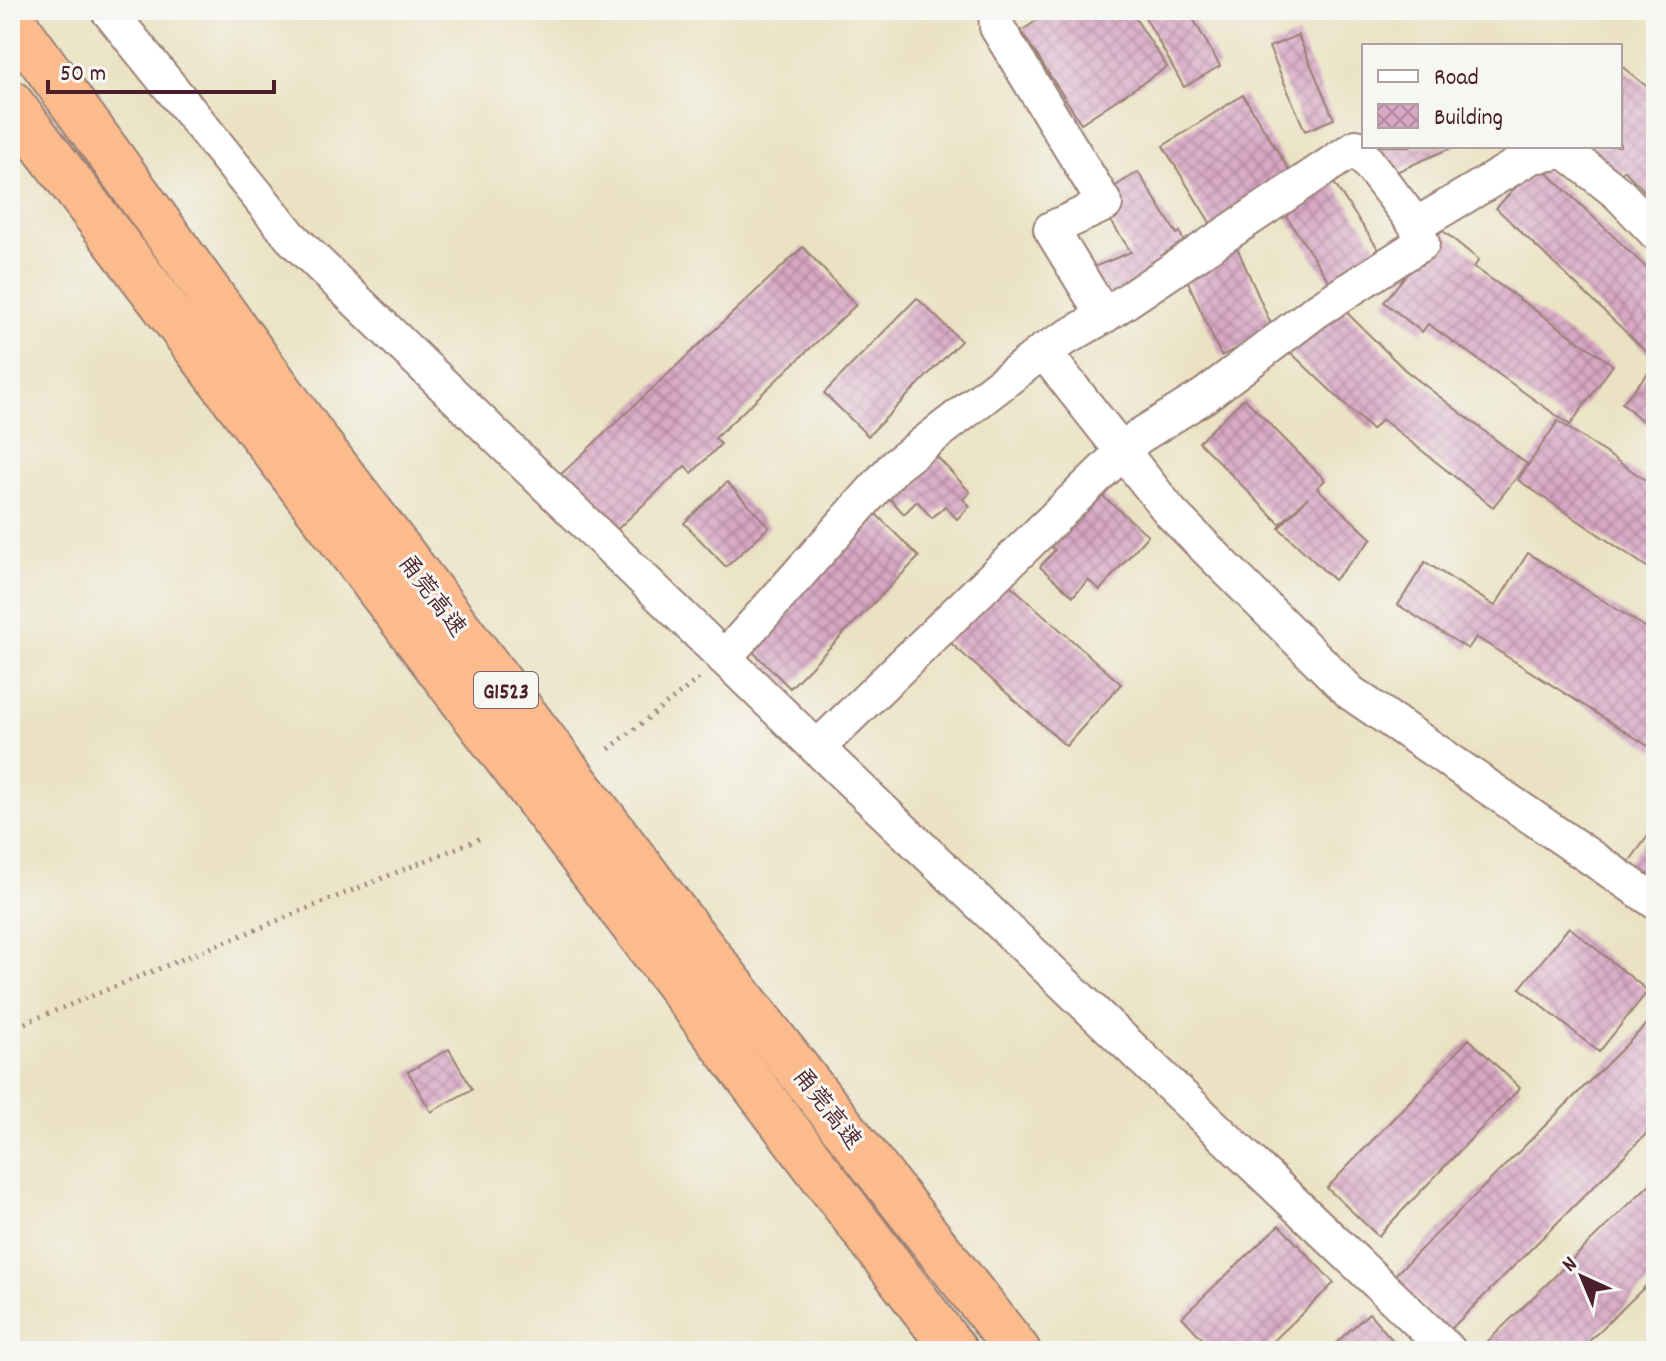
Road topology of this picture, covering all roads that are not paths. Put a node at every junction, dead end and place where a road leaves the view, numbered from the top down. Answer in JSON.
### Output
{"nodes":[{"id":1,"x":108,"y":10,"type":"edge"},
{"id":2,"x":996,"y":10,"type":"edge"},
{"id":3,"x":10,"y":17,"type":"edge"},
{"id":4,"x":10,"y":102,"type":"edge"},
{"id":5,"x":1416,"y":225,"type":"junction"},
{"id":6,"x":1656,"y":233,"type":"edge"},
{"id":7,"x":1104,"y":316,"type":"junction"},
{"id":8,"x":1043,"y":351,"type":"junction"},
{"id":9,"x":1124,"y":450,"type":"junction"},
{"id":10,"x":724,"y":658,"type":"junction"},
{"id":11,"x":817,"y":748,"type":"junction"},
{"id":12,"x":1656,"y":902,"type":"edge"},
{"id":13,"x":955,"y":1351,"type":"edge"},
{"id":14,"x":1018,"y":1351,"type":"edge"},
{"id":15,"x":1449,"y":1351,"type":"edge"}],
"edges":[{"from":1,"to":10,"type":"street"},
{"from":2,"to":7,"type":"street"},
{"from":3,"to":14,"type":"highway","name":"甬莞高速","number":"G1523"},
{"from":4,"to":13,"type":"highway","name":"甬莞高速","number":"G1523"},
{"from":5,"to":6,"type":"street"},
{"from":5,"to":7,"type":"street"},
{"from":5,"to":9,"type":"street"},
{"from":7,"to":8,"type":"street"},
{"from":8,"to":9,"type":"street"},
{"from":8,"to":10,"type":"street"},
{"from":9,"to":11,"type":"street"},
{"from":9,"to":12,"type":"street"},
{"from":10,"to":11,"type":"street"},
{"from":11,"to":15,"type":"street"}]}
